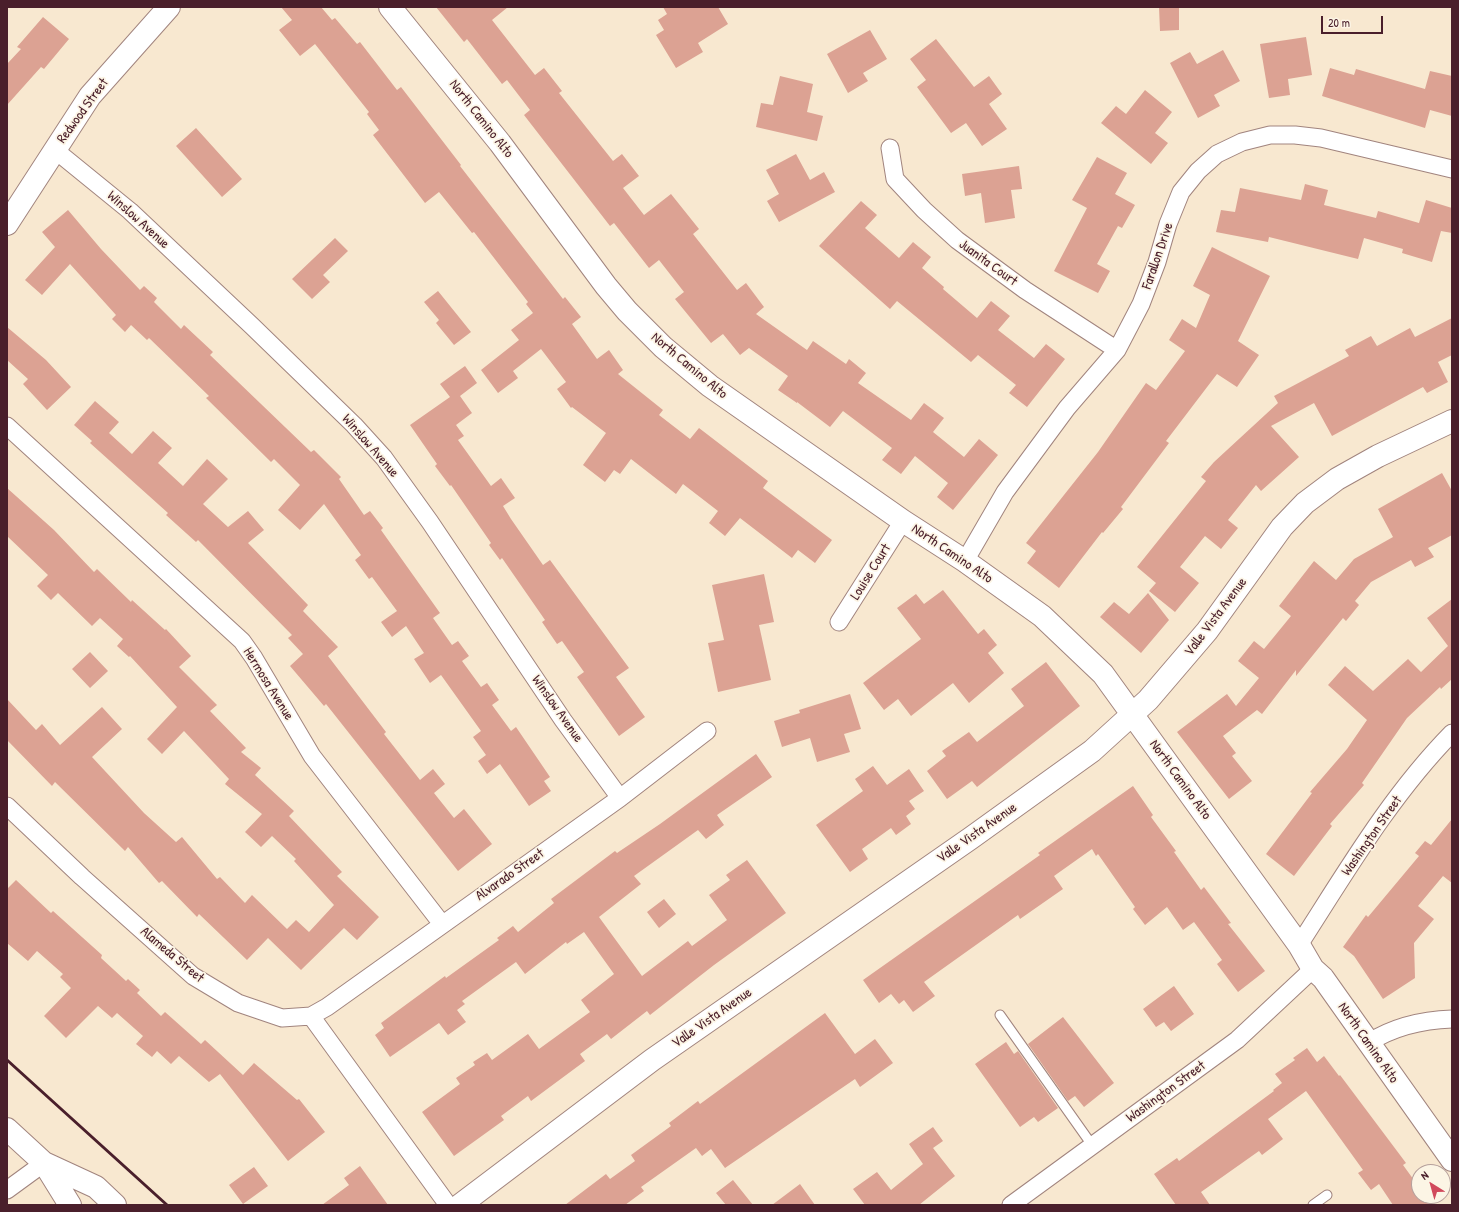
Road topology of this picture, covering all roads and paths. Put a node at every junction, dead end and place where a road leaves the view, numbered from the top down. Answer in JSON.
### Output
{"nodes":[{"id":1,"x":169,"y":7,"type":"edge"},
{"id":2,"x":390,"y":7,"type":"edge"},
{"id":3,"x":890,"y":148,"type":"dead end"},
{"id":4,"x":55,"y":150,"type":"junction"},
{"id":5,"x":1452,"y":169,"type":"edge"},
{"id":6,"x":7,"y":224,"type":"edge"},
{"id":7,"x":1118,"y":350,"type":"junction"},
{"id":8,"x":1452,"y":421,"type":"edge"},
{"id":9,"x":7,"y":426,"type":"edge"},
{"id":10,"x":903,"y":521,"type":"junction"},
{"id":11,"x":965,"y":561,"type":"junction"},
{"id":12,"x":839,"y":622,"type":"dead end"},
{"id":13,"x":1133,"y":714,"type":"junction"},
{"id":14,"x":707,"y":731,"type":"dead end"},
{"id":15,"x":1452,"y":732,"type":"edge"},
{"id":16,"x":620,"y":798,"type":"junction"},
{"id":17,"x":7,"y":806,"type":"edge"},
{"id":18,"x":442,"y":924,"type":"junction"},
{"id":19,"x":1299,"y":945,"type":"junction"},
{"id":20,"x":1313,"y":970,"type":"junction"},
{"id":21,"x":1000,"y":1015,"type":"dead end"},
{"id":22,"x":310,"y":1016,"type":"junction"},
{"id":23,"x":1452,"y":1019,"type":"edge"},
{"id":24,"x":1368,"y":1043,"type":"junction"},
{"id":25,"x":7,"y":1128,"type":"edge"},
{"id":26,"x":1092,"y":1145,"type":"junction"},
{"id":27,"x":1452,"y":1160,"type":"edge"},
{"id":28,"x":44,"y":1162,"type":"junction"},
{"id":29,"x":7,"y":1190,"type":"edge"},
{"id":30,"x":1327,"y":1195,"type":"dead end"},
{"id":31,"x":70,"y":1205,"type":"edge"},
{"id":32,"x":115,"y":1205,"type":"edge"},
{"id":33,"x":448,"y":1205,"type":"edge"},
{"id":34,"x":460,"y":1205,"type":"edge"},
{"id":35,"x":1011,"y":1205,"type":"edge"},
{"id":36,"x":1313,"y":1205,"type":"edge"}],
"edges":[{"from":1,"to":4,"type":"street","name":"Redwood Street"},
{"from":2,"to":10,"type":"street","name":"North Camino Alto"},
{"from":3,"to":7,"type":"street","name":"Juanita Court"},
{"from":4,"to":6,"type":"street","name":"Redwood Street"},
{"from":4,"to":16,"type":"street","name":"Winslow Avenue"},
{"from":5,"to":7,"type":"street","name":"Farallon Drive"},
{"from":7,"to":11,"type":"street","name":"Farallon Drive"},
{"from":8,"to":13,"type":"street","name":"Valle Vista Avenue"},
{"from":9,"to":18,"type":"street","name":"Hermosa Avenue"},
{"from":10,"to":11,"type":"street","name":"North Camino Alto"},
{"from":10,"to":12,"type":"street","name":"Louise Court"},
{"from":11,"to":13,"type":"street","name":"North Camino Alto"},
{"from":13,"to":19,"type":"street","name":"North Camino Alto"},
{"from":13,"to":34,"type":"street","name":"Valle Vista Avenue"},
{"from":14,"to":16,"type":"street","name":"Alvarado Street"},
{"from":15,"to":19,"type":"street","name":"Washington Street"},
{"from":16,"to":18,"type":"street","name":"Alvarado Street"},
{"from":17,"to":22,"type":"street","name":"Alameda Street"},
{"from":18,"to":22,"type":"street","name":"Alvarado Street"},
{"from":19,"to":20,"type":"street","name":"North Camino Alto"},
{"from":20,"to":24,"type":"street","name":"North Camino Alto"},
{"from":20,"to":26,"type":"street","name":"Washington Street"},
{"from":21,"to":26,"type":"lane"},
{"from":22,"to":33,"type":"street"},
{"from":23,"to":24,"type":"street"},
{"from":24,"to":27,"type":"street","name":"North Camino Alto"},
{"from":25,"to":28,"type":"street"},
{"from":26,"to":35,"type":"street","name":"Washington Street"},
{"from":28,"to":29,"type":"street"},
{"from":28,"to":31,"type":"street"},
{"from":28,"to":32,"type":"street"},
{"from":30,"to":36,"type":"lane"}]}
